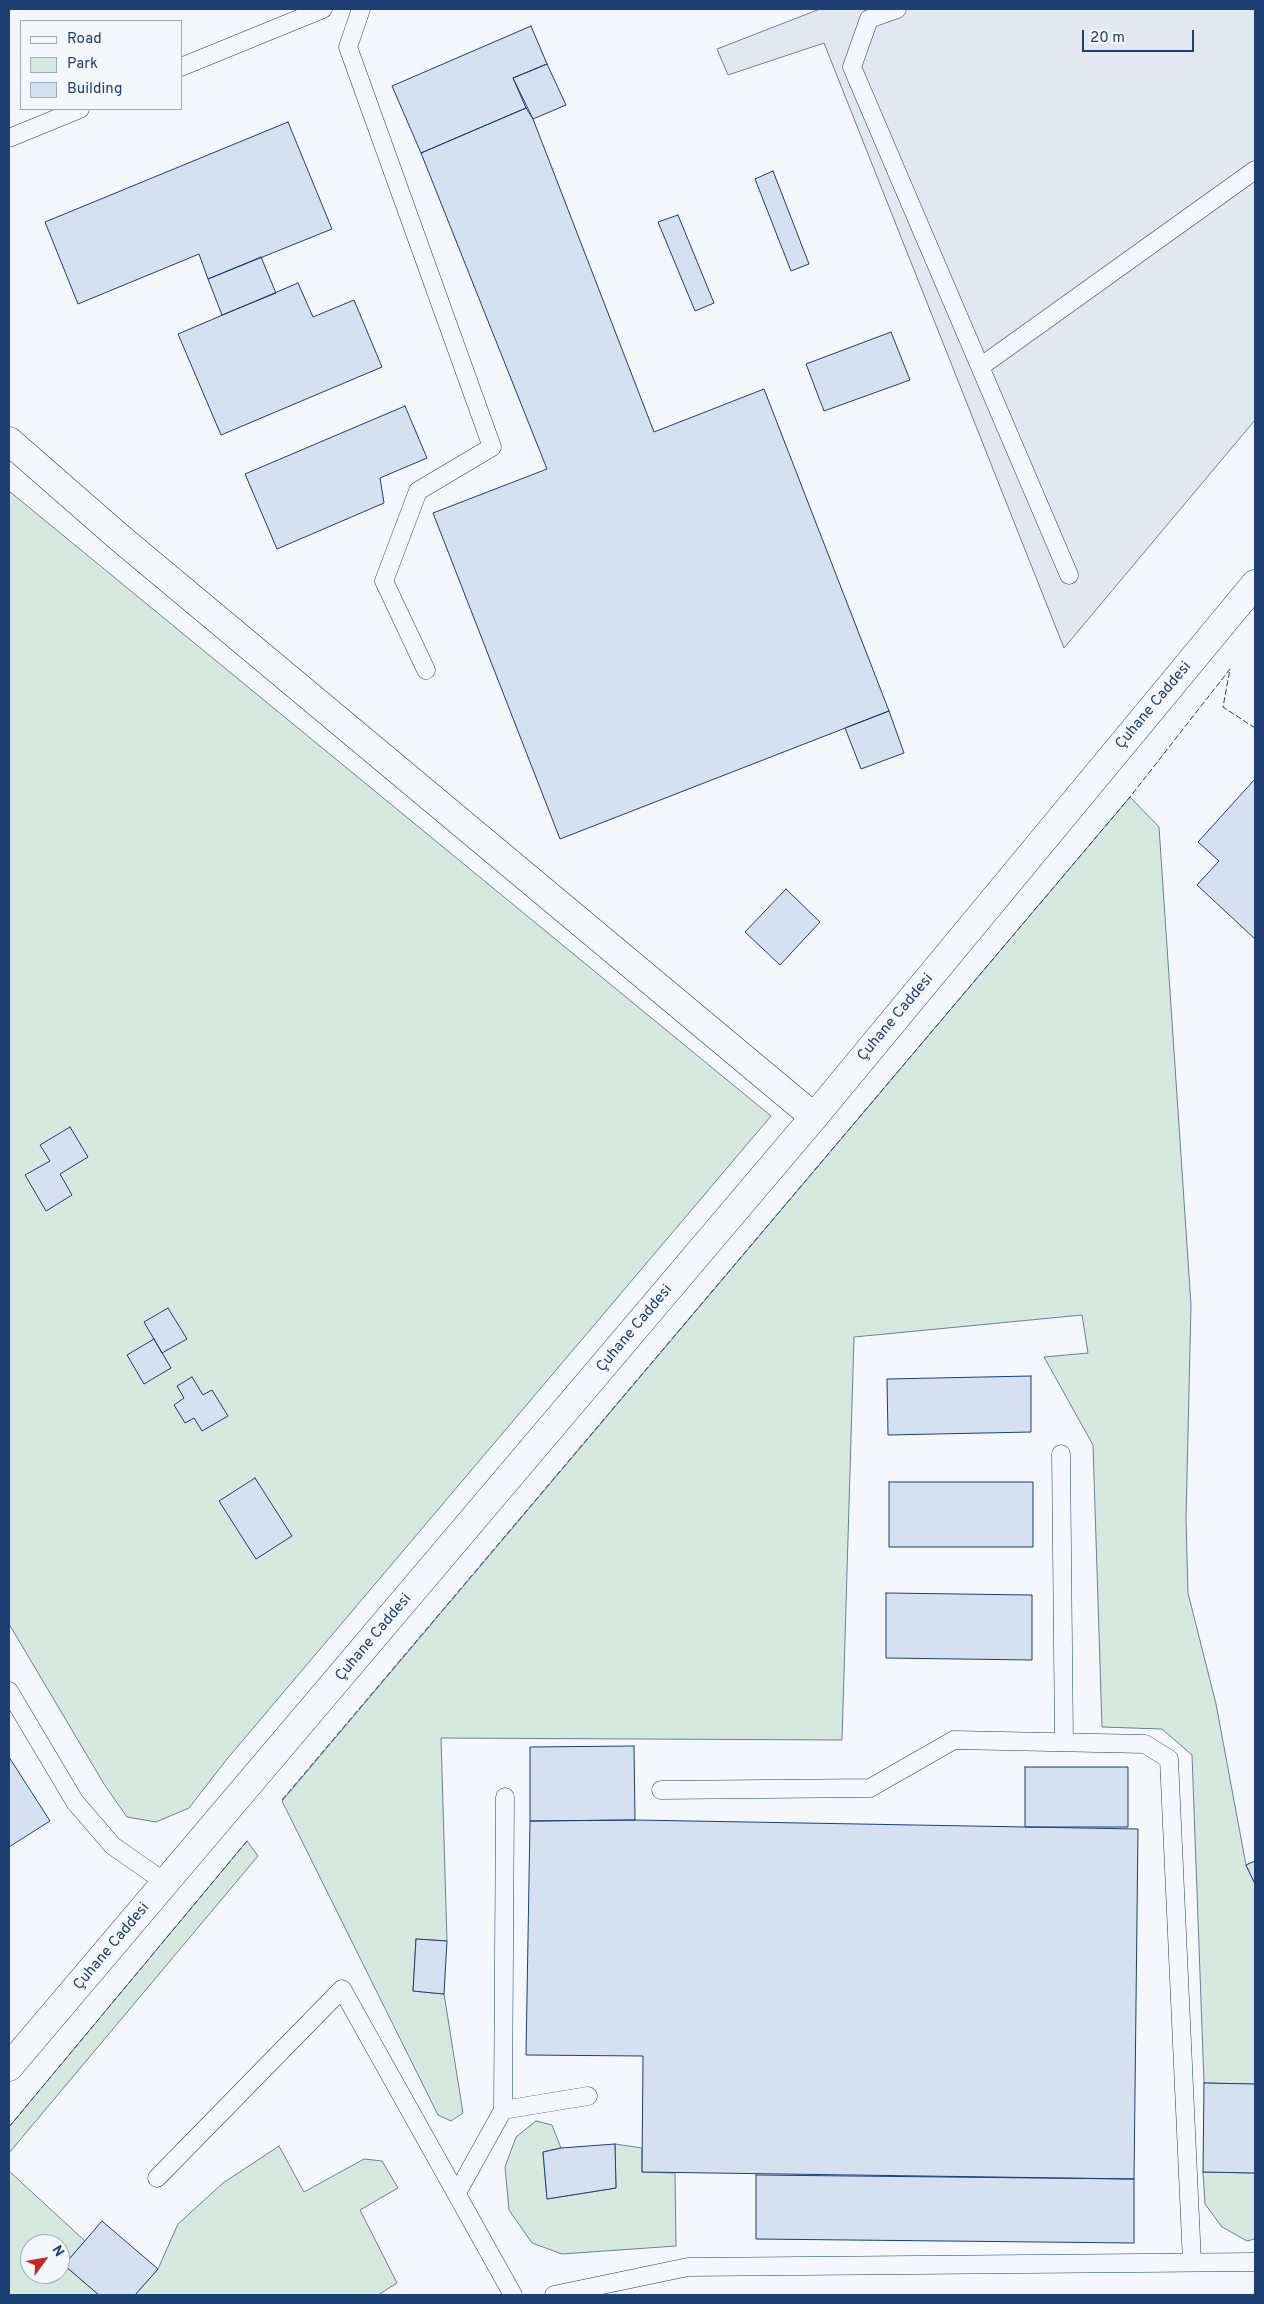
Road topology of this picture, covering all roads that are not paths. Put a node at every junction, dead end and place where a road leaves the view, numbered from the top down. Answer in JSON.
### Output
{"nodes":[{"id":1,"x":323,"y":9,"type":"edge"},
{"id":2,"x":361,"y":9,"type":"edge"},
{"id":3,"x":897,"y":9,"type":"edge"},
{"id":4,"x":182,"y":67,"type":"edge"},
{"id":5,"x":78,"y":110,"type":"edge"},
{"id":6,"x":9,"y":138,"type":"edge"},
{"id":7,"x":1255,"y":170,"type":"edge"},
{"id":8,"x":980,"y":367,"type":"junction"},
{"id":9,"x":9,"y":441,"type":"edge"},
{"id":10,"x":1069,"y":575,"type":"dead end"},
{"id":11,"x":1255,"y":584,"type":"edge"},
{"id":12,"x":426,"y":670,"type":"dead end"},
{"id":13,"x":814,"y":1117,"type":"junction"},
{"id":14,"x":1061,"y":1454,"type":"dead end"},
{"id":15,"x":9,"y":1691,"type":"edge"},
{"id":16,"x":1064,"y":1742,"type":"junction"},
{"id":17,"x":661,"y":1790,"type":"dead end"},
{"id":18,"x":505,"y":1797,"type":"dead end"},
{"id":19,"x":166,"y":1883,"type":"junction"},
{"id":20,"x":9,"y":2067,"type":"edge"},
{"id":21,"x":588,"y":2096,"type":"dead end"},
{"id":22,"x":503,"y":2110,"type":"junction"},
{"id":23,"x":157,"y":2178,"type":"dead end"},
{"id":24,"x":457,"y":2193,"type":"junction"},
{"id":25,"x":1192,"y":2262,"type":"junction"},
{"id":26,"x":1255,"y":2262,"type":"edge"},
{"id":27,"x":513,"y":2295,"type":"edge"},
{"id":28,"x":554,"y":2295,"type":"edge"}],
"edges":[{"from":1,"to":4,"type":"lane"},
{"from":2,"to":12,"type":"lane"},
{"from":3,"to":8,"type":"lane"},
{"from":5,"to":6,"type":"lane"},
{"from":7,"to":8,"type":"lane"},
{"from":8,"to":10,"type":"lane"},
{"from":9,"to":13,"type":"main road"},
{"from":11,"to":13,"type":"main road","name":"Çuhane Caddesi"},
{"from":13,"to":19,"type":"main road","name":"Çuhane Caddesi"},
{"from":14,"to":16,"type":"lane"},
{"from":15,"to":19,"type":"lane"},
{"from":16,"to":17,"type":"lane"},
{"from":16,"to":25,"type":"lane"},
{"from":18,"to":22,"type":"lane"},
{"from":19,"to":20,"type":"main road","name":"Çuhane Caddesi"},
{"from":21,"to":22,"type":"lane"},
{"from":22,"to":24,"type":"lane"},
{"from":23,"to":24,"type":"lane"},
{"from":24,"to":27,"type":"lane"},
{"from":25,"to":26,"type":"lane"},
{"from":25,"to":28,"type":"lane"}]}
